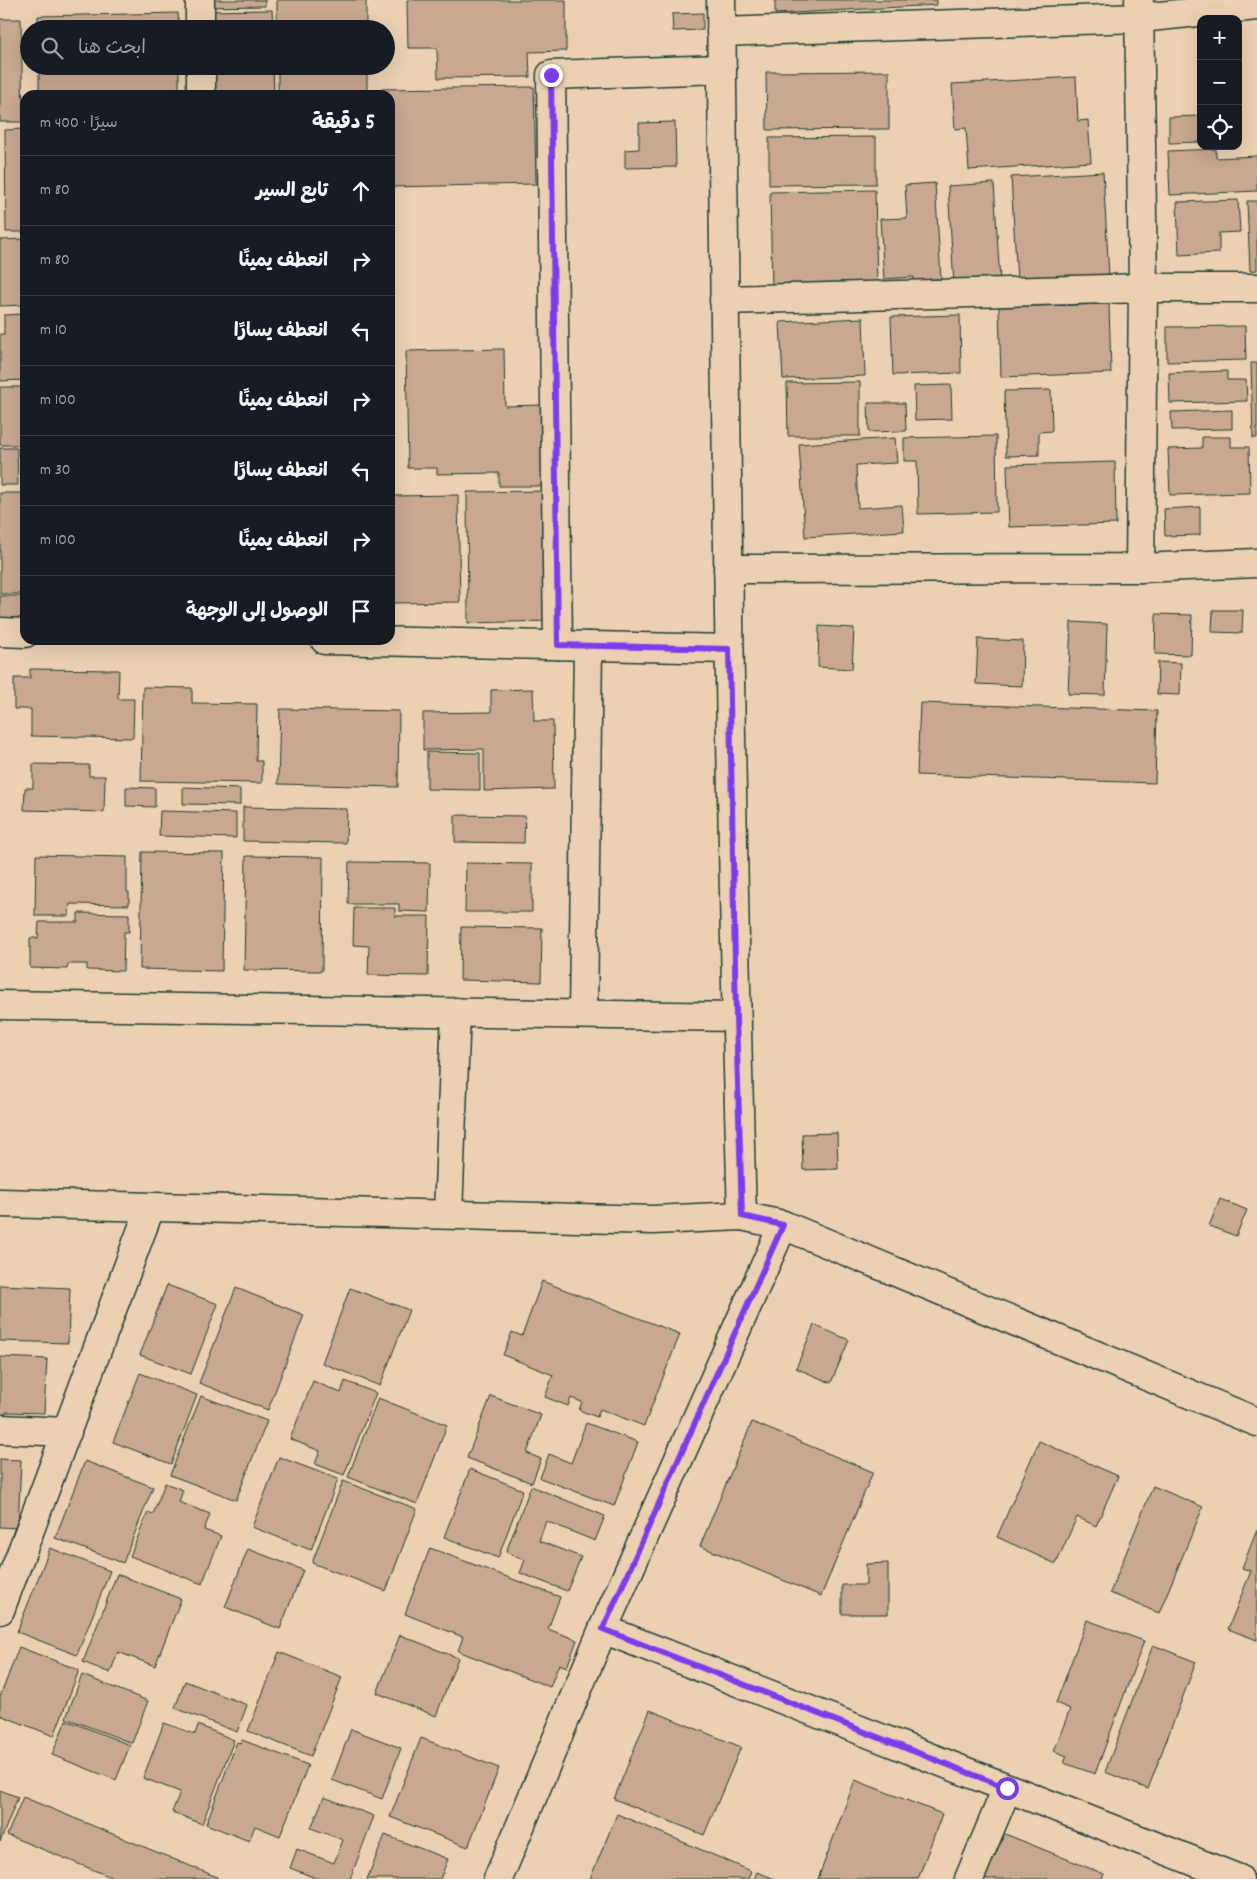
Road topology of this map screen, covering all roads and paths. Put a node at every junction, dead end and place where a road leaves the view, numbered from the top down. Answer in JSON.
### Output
{"nodes":[{"id":1,"x":200,"y":0,"type":"edge"},
{"id":2,"x":721,"y":0,"type":"edge"},
{"id":3,"x":1257,"y":6,"type":"edge"},
{"id":4,"x":1140,"y":9,"type":"edge"},
{"id":5,"x":200,"y":20,"type":"edge"},
{"id":6,"x":721,"y":32,"type":"junction"},
{"id":7,"x":722,"y":69,"type":"junction"},
{"id":8,"x":201,"y":75,"type":"edge"},
{"id":9,"x":201,"y":90,"type":"edge"},
{"id":10,"x":1143,"y":288,"type":"junction"},
{"id":11,"x":1257,"y":288,"type":"edge"},
{"id":12,"x":724,"y":300,"type":"junction"},
{"id":13,"x":1257,"y":563,"type":"edge"},
{"id":14,"x":1140,"y":568,"type":"junction"},
{"id":15,"x":728,"y":569,"type":"junction"},
{"id":16,"x":0,"y":632,"type":"edge"},
{"id":17,"x":20,"y":633,"type":"edge"},
{"id":18,"x":395,"y":642,"type":"edge"},
{"id":19,"x":558,"y":645,"type":"junction"},
{"id":20,"x":588,"y":646,"type":"junction"},
{"id":21,"x":729,"y":649,"type":"junction"},
{"id":22,"x":0,"y":1005,"type":"edge"},
{"id":23,"x":456,"y":1012,"type":"junction"},
{"id":24,"x":583,"y":1014,"type":"junction"},
{"id":25,"x":736,"y":1017,"type":"junction"},
{"id":26,"x":0,"y":1203,"type":"edge"},
{"id":27,"x":150,"y":1208,"type":"junction"},
{"id":28,"x":448,"y":1214,"type":"junction"},
{"id":29,"x":742,"y":1216,"type":"junction"},
{"id":30,"x":783,"y":1225,"type":"junction"},
{"id":31,"x":1257,"y":1422,"type":"edge"},
{"id":32,"x":0,"y":1429,"type":"edge"},
{"id":33,"x":67,"y":1432,"type":"junction"},
{"id":34,"x":0,"y":1610,"type":"edge"},
{"id":35,"x":603,"y":1629,"type":"junction"},
{"id":36,"x":1007,"y":1788,"type":"junction"},
{"id":37,"x":498,"y":1879,"type":"edge"},
{"id":38,"x":969,"y":1879,"type":"edge"},
{"id":39,"x":1239,"y":1879,"type":"edge"}],
"edges":[{"from":1,"to":5,"type":"street"},
{"from":2,"to":6,"type":"street"},
{"from":3,"to":4,"type":"street"},
{"from":4,"to":6,"type":"street"},
{"from":4,"to":10,"type":"street"},
{"from":6,"to":7,"type":"street"},
{"from":7,"to":12,"type":"street"},
{"from":7,"to":19,"type":"street"},
{"from":8,"to":9,"type":"street"},
{"from":10,"to":11,"type":"street"},
{"from":10,"to":12,"type":"street"},
{"from":10,"to":14,"type":"street"},
{"from":12,"to":15,"type":"street"},
{"from":13,"to":14,"type":"street"},
{"from":14,"to":15,"type":"street"},
{"from":15,"to":21,"type":"street"},
{"from":16,"to":17,"type":"street"},
{"from":18,"to":19,"type":"street"},
{"from":19,"to":20,"type":"street"},
{"from":20,"to":21,"type":"street"},
{"from":20,"to":24,"type":"street"},
{"from":21,"to":25,"type":"street"},
{"from":22,"to":23,"type":"street"},
{"from":23,"to":24,"type":"street"},
{"from":23,"to":28,"type":"street"},
{"from":24,"to":25,"type":"street"},
{"from":25,"to":29,"type":"street"},
{"from":26,"to":27,"type":"street"},
{"from":27,"to":28,"type":"street"},
{"from":27,"to":33,"type":"street"},
{"from":28,"to":29,"type":"street"},
{"from":29,"to":30,"type":"street"},
{"from":30,"to":31,"type":"street"},
{"from":30,"to":35,"type":"street"},
{"from":32,"to":33,"type":"street"},
{"from":33,"to":34,"type":"street"},
{"from":35,"to":36,"type":"street"},
{"from":35,"to":37,"type":"street"},
{"from":36,"to":38,"type":"street"},
{"from":36,"to":39,"type":"street"}]}
